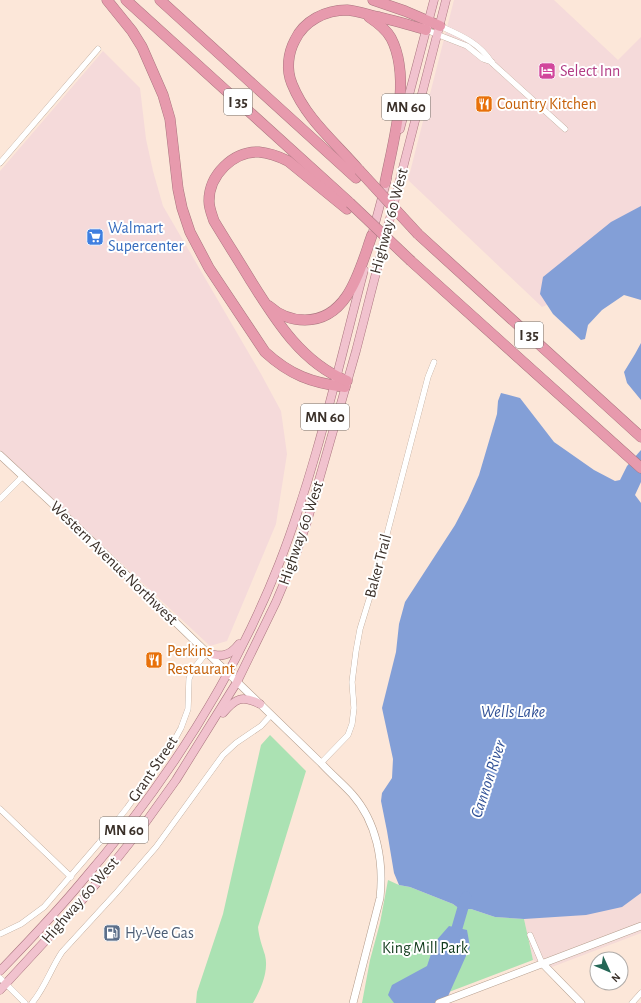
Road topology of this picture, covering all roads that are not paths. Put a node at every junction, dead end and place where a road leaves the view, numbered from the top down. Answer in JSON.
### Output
{"nodes":[{"id":1,"x":107,"y":0,"type":"edge"},
{"id":2,"x":126,"y":0,"type":"edge"},
{"id":3,"x":160,"y":0,"type":"edge"},
{"id":4,"x":373,"y":0,"type":"edge"},
{"id":5,"x":434,"y":0,"type":"edge"},
{"id":6,"x":446,"y":0,"type":"edge"},
{"id":7,"x":360,"y":13,"type":"junction"},
{"id":8,"x":427,"y":26,"type":"junction"},
{"id":9,"x":439,"y":30,"type":"junction"},
{"id":10,"x":98,"y":49,"type":"dead end"},
{"id":11,"x":492,"y":62,"type":"junction"},
{"id":12,"x":565,"y":129,"type":"dead end"},
{"id":13,"x":0,"y":163,"type":"edge"},
{"id":14,"x":357,"y":174,"type":"junction"},
{"id":15,"x":386,"y":183,"type":"junction"},
{"id":16,"x":349,"y":206,"type":"junction"},
{"id":17,"x":372,"y":235,"type":"junction"},
{"id":18,"x":261,"y":297,"type":"junction"},
{"id":19,"x":434,"y":362,"type":"dead end"},
{"id":20,"x":335,"y":381,"type":"junction"},
{"id":21,"x":346,"y":384,"type":"junction"},
{"id":22,"x":641,"y":437,"type":"edge"},
{"id":23,"x":0,"y":455,"type":"edge"},
{"id":24,"x":641,"y":468,"type":"edge"},
{"id":25,"x":22,"y":476,"type":"junction"},
{"id":26,"x":0,"y":499,"type":"edge"},
{"id":27,"x":248,"y":632,"type":"junction"},
{"id":28,"x":206,"y":653,"type":"junction"},
{"id":29,"x":228,"y":673,"type":"junction"},
{"id":30,"x":237,"y":682,"type":"junction"},
{"id":31,"x":260,"y":704,"type":"junction"},
{"id":32,"x":271,"y":715,"type":"junction"},
{"id":33,"x":209,"y":728,"type":"junction"},
{"id":34,"x":321,"y":763,"type":"junction"},
{"id":35,"x":0,"y":809,"type":"edge"},
{"id":36,"x":71,"y":877,"type":"junction"},
{"id":37,"x":641,"y":926,"type":"edge"},
{"id":38,"x":0,"y":934,"type":"edge"},
{"id":39,"x":530,"y":935,"type":"dead end"},
{"id":40,"x":542,"y":963,"type":"junction"},
{"id":41,"x":0,"y":971,"type":"edge"},
{"id":42,"x":2,"y":984,"type":"edge"},
{"id":43,"x":641,"y":993,"type":"edge"},
{"id":44,"x":25,"y":1003,"type":"edge"},
{"id":45,"x":32,"y":1003,"type":"edge"},
{"id":46,"x":353,"y":1003,"type":"edge"},
{"id":47,"x":439,"y":1003,"type":"edge"},
{"id":48,"x":581,"y":1003,"type":"edge"},
{"id":49,"x":632,"y":1003,"type":"edge"}],
"edges":[{"from":1,"to":20,"type":"highway"},
{"from":2,"to":16,"type":"highway","number":"I 35"},
{"from":3,"to":14,"type":"highway","number":"I 35"},
{"from":4,"to":8,"type":"highway"},
{"from":5,"to":8,"type":"main road","name":"Highway 60 West","number":"MN 60"},
{"from":6,"to":9,"type":"main road","name":"Highway 60 West","number":"MN 60"},
{"from":7,"to":8,"type":"highway"},
{"from":7,"to":14,"type":"highway"},
{"from":7,"to":15,"type":"highway"},
{"from":8,"to":9,"type":"highway"},
{"from":8,"to":15,"type":"main road","name":"Highway 60 West","number":"MN 60"},
{"from":9,"to":11,"type":"street"},
{"from":9,"to":11,"type":"street"},
{"from":9,"to":21,"type":"main road","name":"Highway 60 West","number":"MN 60"},
{"from":10,"to":13,"type":"street"},
{"from":11,"to":12,"type":"street"},
{"from":14,"to":22,"type":"highway","number":"I 35","bridge":true},
{"from":15,"to":17,"type":"main road","name":"Highway 60 West","number":"MN 60"},
{"from":16,"to":18,"type":"highway"},
{"from":16,"to":24,"type":"highway","number":"I 35","bridge":true},
{"from":17,"to":18,"type":"highway"},
{"from":17,"to":20,"type":"main road","name":"Highway 60 West","number":"MN 60"},
{"from":18,"to":20,"type":"highway"},
{"from":19,"to":34,"type":"street","name":"Baker Trail"},
{"from":20,"to":21,"type":"highway"},
{"from":20,"to":27,"type":"main road","name":"Highway 60 West","number":"MN 60"},
{"from":21,"to":30,"type":"main road","name":"Highway 60 West","number":"MN 60"},
{"from":23,"to":25,"type":"street","name":"Western Avenue Northwest"},
{"from":25,"to":26,"type":"street"},
{"from":25,"to":28,"type":"street","name":"Western Avenue Northwest"},
{"from":27,"to":28,"type":"main road"},
{"from":27,"to":29,"type":"main road","name":"Highway 60 West","number":"MN 60"},
{"from":28,"to":29,"type":"street","name":"Western Avenue Northwest"},
{"from":28,"to":36,"type":"street","name":"Grant Street"},
{"from":29,"to":30,"type":"street","name":"Western Avenue Northwest"},
{"from":29,"to":41,"type":"main road","name":"Highway 60 West","number":"MN 60"},
{"from":30,"to":31,"type":"street","name":"Western Avenue Northwest"},
{"from":30,"to":33,"type":"main road","name":"Highway 60 West","number":"MN 60"},
{"from":31,"to":32,"type":"street","name":"Western Avenue Northwest"},
{"from":31,"to":33,"type":"main road"},
{"from":32,"to":34,"type":"street","name":"Western Avenue Northwest"},
{"from":32,"to":45,"type":"street"},
{"from":33,"to":42,"type":"main road","name":"Highway 60 West","number":"MN 60"},
{"from":34,"to":46,"type":"street","name":"Western Avenue Northwest"},
{"from":35,"to":36,"type":"street"},
{"from":36,"to":38,"type":"street","name":"Grant Street"},
{"from":37,"to":40,"type":"street"},
{"from":39,"to":40,"type":"street"},
{"from":40,"to":47,"type":"street"},
{"from":40,"to":48,"type":"street"},
{"from":42,"to":44,"type":"street"},
{"from":43,"to":49,"type":"street"}]}
